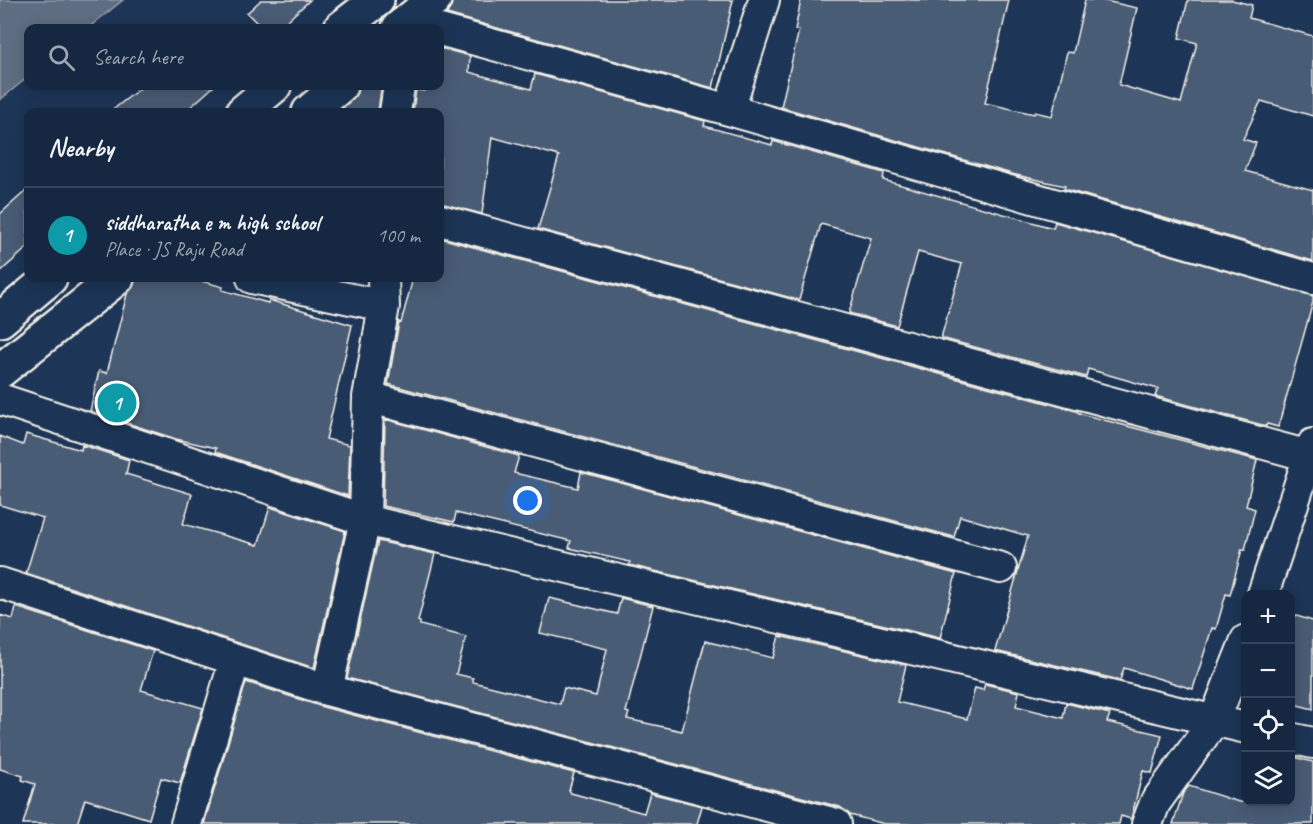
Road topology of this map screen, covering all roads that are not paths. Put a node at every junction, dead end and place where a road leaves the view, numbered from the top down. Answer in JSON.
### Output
{"nodes":[{"id":1,"x":377,"y":0,"type":"edge"},
{"id":2,"x":764,"y":0,"type":"edge"},
{"id":3,"x":346,"y":24,"type":"edge"},
{"id":4,"x":444,"y":31,"type":"edge"},
{"id":5,"x":269,"y":90,"type":"edge"},
{"id":6,"x":335,"y":90,"type":"edge"},
{"id":7,"x":398,"y":90,"type":"edge"},
{"id":8,"x":248,"y":108,"type":"edge"},
{"id":9,"x":314,"y":108,"type":"edge"},
{"id":10,"x":396,"y":108,"type":"edge"},
{"id":11,"x":729,"y":110,"type":"junction"},
{"id":12,"x":444,"y":221,"type":"edge"},
{"id":13,"x":1313,"y":279,"type":"edge"},
{"id":14,"x":45,"y":282,"type":"edge"},
{"id":15,"x":112,"y":282,"type":"edge"},
{"id":16,"x":290,"y":282,"type":"edge"},
{"id":17,"x":384,"y":292,"type":"edge"},
{"id":18,"x":0,"y":320,"type":"edge"},
{"id":19,"x":0,"y":371,"type":"edge"},
{"id":20,"x":368,"y":397,"type":"junction"},
{"id":21,"x":0,"y":399,"type":"edge"},
{"id":22,"x":1311,"y":450,"type":"edge"},
{"id":23,"x":365,"y":520,"type":"junction"},
{"id":24,"x":1001,"y":568,"type":"dead end"},
{"id":25,"x":0,"y":584,"type":"edge"},
{"id":26,"x":1264,"y":590,"type":"edge"},
{"id":27,"x":1243,"y":644,"type":"edge"},
{"id":28,"x":235,"y":660,"type":"junction"},
{"id":29,"x":327,"y":690,"type":"junction"},
{"id":30,"x":1214,"y":721,"type":"junction"},
{"id":31,"x":1241,"y":727,"type":"edge"},
{"id":32,"x":1295,"y":739,"type":"edge"},
{"id":33,"x":1313,"y":743,"type":"edge"},
{"id":34,"x":186,"y":824,"type":"edge"},
{"id":35,"x":836,"y":824,"type":"edge"},
{"id":36,"x":1147,"y":824,"type":"edge"}],
"edges":[{"from":1,"to":3,"type":"main road"},
{"from":2,"to":11,"type":"street"},
{"from":4,"to":11,"type":"street"},
{"from":5,"to":8,"type":"main road"},
{"from":6,"to":9,"type":"main road"},
{"from":7,"to":10,"type":"street"},
{"from":11,"to":13,"type":"street"},
{"from":12,"to":22,"type":"street"},
{"from":14,"to":18,"type":"main road"},
{"from":15,"to":19,"type":"main road"},
{"from":16,"to":17,"type":"street"},
{"from":17,"to":20,"type":"street"},
{"from":20,"to":23,"type":"street"},
{"from":20,"to":24,"type":"street"},
{"from":21,"to":23,"type":"street"},
{"from":22,"to":26,"type":"street"},
{"from":23,"to":29,"type":"street"},
{"from":23,"to":30,"type":"street"},
{"from":25,"to":28,"type":"street"},
{"from":27,"to":30,"type":"street"},
{"from":28,"to":29,"type":"street"},
{"from":28,"to":34,"type":"street"},
{"from":29,"to":35,"type":"street"},
{"from":30,"to":31,"type":"street"},
{"from":30,"to":36,"type":"street"},
{"from":32,"to":33,"type":"street"}]}
